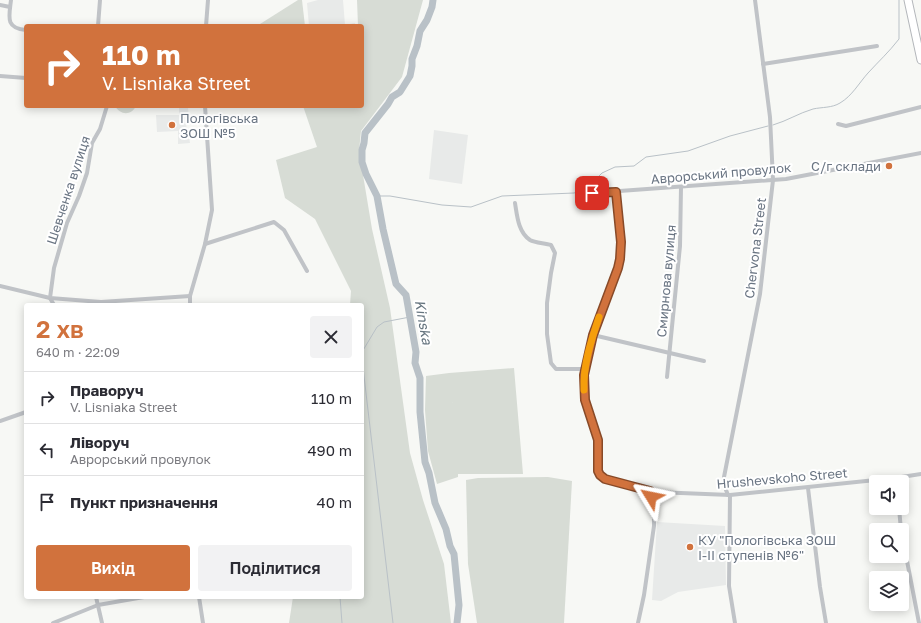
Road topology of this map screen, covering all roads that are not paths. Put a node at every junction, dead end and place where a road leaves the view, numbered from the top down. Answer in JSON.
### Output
{"nodes":[{"id":1,"x":11,"y":0,"type":"edge"},
{"id":2,"x":100,"y":0,"type":"edge"},
{"id":3,"x":208,"y":0,"type":"edge"},
{"id":4,"x":755,"y":0,"type":"edge"},
{"id":5,"x":908,"y":0,"type":"edge"},
{"id":6,"x":0,"y":5,"type":"edge"},
{"id":7,"x":10,"y":7,"type":"junction"},
{"id":8,"x":98,"y":24,"type":"edge"},
{"id":9,"x":206,"y":24,"type":"edge"},
{"id":10,"x":24,"y":30,"type":"edge"},
{"id":11,"x":877,"y":46,"type":"dead end"},
{"id":12,"x":921,"y":60,"type":"edge"},
{"id":13,"x":762,"y":64,"type":"junction"},
{"id":14,"x":0,"y":76,"type":"edge"},
{"id":15,"x":24,"y":78,"type":"edge"},
{"id":16,"x":921,"y":107,"type":"edge"},
{"id":17,"x":106,"y":108,"type":"edge"},
{"id":18,"x":205,"y":108,"type":"edge"},
{"id":19,"x":838,"y":124,"type":"dead end"},
{"id":20,"x":921,"y":153,"type":"edge"},
{"id":21,"x":773,"y":180,"type":"junction"},
{"id":22,"x":681,"y":187,"type":"junction"},
{"id":23,"x":616,"y":192,"type":"junction"},
{"id":24,"x":592,"y":193,"type":"dead end"},
{"id":25,"x":515,"y":203,"type":"dead end"},
{"id":26,"x":205,"y":244,"type":"junction"},
{"id":27,"x":307,"y":271,"type":"dead end"},
{"id":28,"x":0,"y":286,"type":"edge"},
{"id":29,"x":190,"y":296,"type":"junction"},
{"id":30,"x":50,"y":298,"type":"junction"},
{"id":31,"x":122,"y":302,"type":"edge"},
{"id":32,"x":53,"y":303,"type":"edge"},
{"id":33,"x":190,"y":303,"type":"edge"},
{"id":34,"x":593,"y":335,"type":"junction"},
{"id":35,"x":670,"y":353,"type":"junction"},
{"id":36,"x":704,"y":360,"type":"dead end"},
{"id":37,"x":584,"y":369,"type":"junction"},
{"id":38,"x":667,"y":377,"type":"dead end"},
{"id":39,"x":24,"y":413,"type":"edge"},
{"id":40,"x":0,"y":421,"type":"edge"},
{"id":41,"x":921,"y":474,"type":"edge"},
{"id":42,"x":909,"y":477,"type":"edge"},
{"id":43,"x":869,"y":482,"type":"edge"},
{"id":44,"x":808,"y":488,"type":"junction"},
{"id":45,"x":650,"y":491,"type":"junction"},
{"id":46,"x":729,"y":495,"type":"junction"},
{"id":47,"x":907,"y":563,"type":"edge"},
{"id":48,"x":96,"y":599,"type":"edge"},
{"id":49,"x":132,"y":599,"type":"edge"},
{"id":50,"x":199,"y":599,"type":"edge"},
{"id":51,"x":98,"y":605,"type":"junction"},
{"id":52,"x":640,"y":613,"type":"junction"},
{"id":53,"x":53,"y":623,"type":"edge"},
{"id":54,"x":102,"y":623,"type":"edge"},
{"id":55,"x":203,"y":623,"type":"edge"},
{"id":56,"x":638,"y":623,"type":"edge"},
{"id":57,"x":642,"y":623,"type":"edge"},
{"id":58,"x":735,"y":623,"type":"edge"},
{"id":59,"x":826,"y":623,"type":"edge"},
{"id":60,"x":919,"y":623,"type":"edge"}],
"edges":[{"from":1,"to":7,"type":"street"},
{"from":2,"to":8,"type":"street"},
{"from":3,"to":9,"type":"street"},
{"from":4,"to":13,"type":"street","name":"Chervona Street"},
{"from":5,"to":12,"type":"main road"},
{"from":6,"to":7,"type":"street"},
{"from":7,"to":10,"type":"street"},
{"from":11,"to":13,"type":"street"},
{"from":13,"to":21,"type":"street","name":"Chervona Street"},
{"from":14,"to":15,"type":"street"},
{"from":16,"to":19,"type":"street"},
{"from":17,"to":30,"type":"street","name":"Шевченка вулиця"},
{"from":18,"to":26,"type":"street"},
{"from":20,"to":21,"type":"street","name":"Аврорський провулок"},
{"from":21,"to":22,"type":"street","name":"Аврорський провулок"},
{"from":21,"to":46,"type":"street","name":"Chervona Street"},
{"from":22,"to":23,"type":"street","name":"Аврорський провулок"},
{"from":22,"to":35,"type":"street","name":"Смирнова вулиця"},
{"from":23,"to":24,"type":"street","name":"Аврорський провулок"},
{"from":23,"to":34,"type":"street"},
{"from":25,"to":37,"type":"street"},
{"from":26,"to":27,"type":"street"},
{"from":26,"to":29,"type":"street"},
{"from":28,"to":30,"type":"street"},
{"from":29,"to":31,"type":"street"},
{"from":29,"to":33,"type":"street"},
{"from":30,"to":31,"type":"street"},
{"from":30,"to":32,"type":"street"},
{"from":34,"to":35,"type":"street"},
{"from":34,"to":37,"type":"street"},
{"from":35,"to":36,"type":"street"},
{"from":35,"to":38,"type":"street","name":"Смирнова вулиця"},
{"from":37,"to":45,"type":"street","name":"Hrushevskoho Street"},
{"from":39,"to":40,"type":"street"},
{"from":41,"to":42,"type":"street","name":"Hrushevskoho Street"},
{"from":43,"to":44,"type":"street","name":"Hrushevskoho Street"},
{"from":44,"to":46,"type":"street","name":"Hrushevskoho Street"},
{"from":44,"to":59,"type":"street"},
{"from":45,"to":46,"type":"street","name":"Hrushevskoho Street"},
{"from":45,"to":52,"type":"street"},
{"from":46,"to":58,"type":"street","name":"Chervona Street"},
{"from":47,"to":60,"type":"street"},
{"from":48,"to":51,"type":"street"},
{"from":49,"to":51,"type":"street"},
{"from":50,"to":55,"type":"street"},
{"from":51,"to":53,"type":"street"},
{"from":51,"to":54,"type":"street"},
{"from":52,"to":56,"type":"street"},
{"from":52,"to":57,"type":"street"}]}
